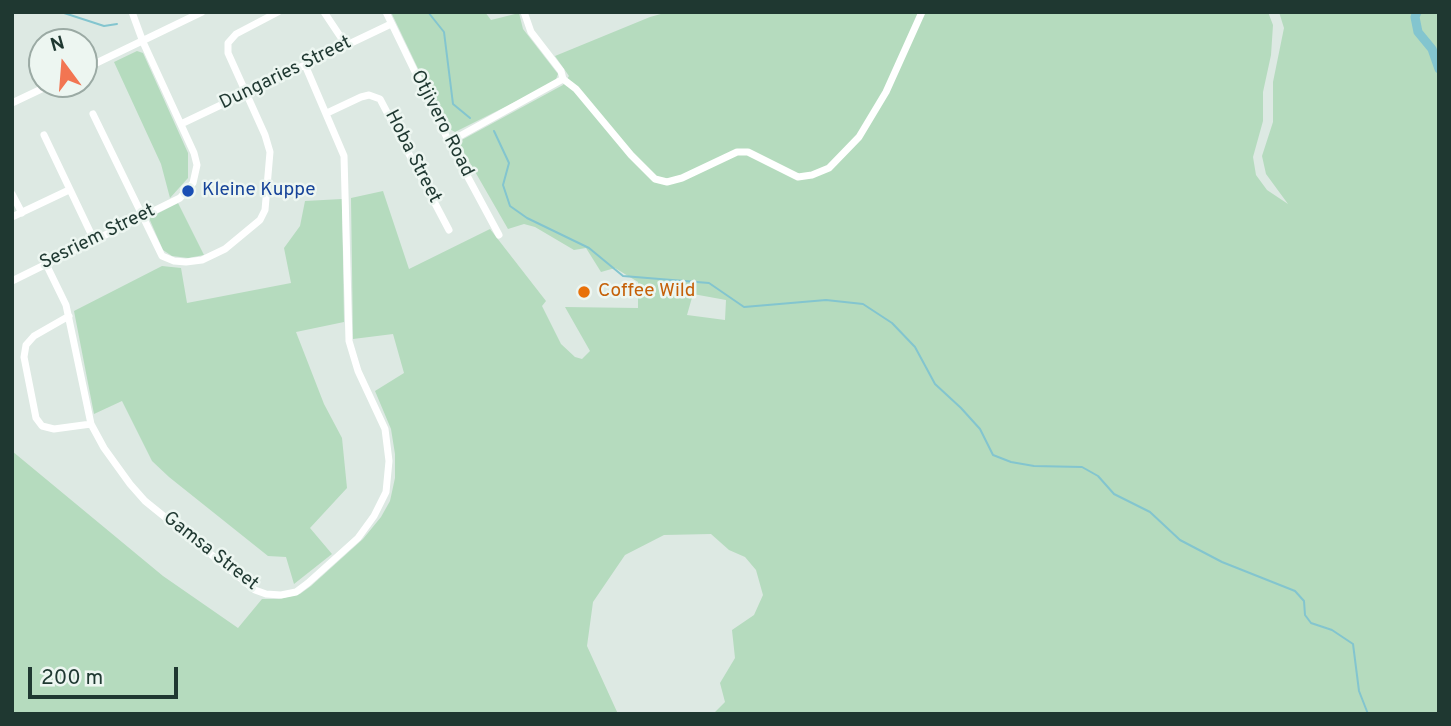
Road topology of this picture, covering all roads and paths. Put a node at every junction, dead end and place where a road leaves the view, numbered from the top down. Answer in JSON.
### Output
{"nodes":[{"id":1,"x":132,"y":12,"type":"edge"},
{"id":2,"x":202,"y":12,"type":"edge"},
{"id":3,"x":278,"y":12,"type":"edge"},
{"id":4,"x":324,"y":12,"type":"edge"},
{"id":5,"x":386,"y":12,"type":"edge"},
{"id":6,"x":524,"y":12,"type":"edge"},
{"id":7,"x":922,"y":12,"type":"edge"},
{"id":8,"x":391,"y":24,"type":"junction"},
{"id":9,"x":143,"y":42,"type":"junction"},
{"id":10,"x":346,"y":45,"type":"junction"},
{"id":11,"x":98,"y":63,"type":"edge"},
{"id":12,"x":305,"y":65,"type":"junction"},
{"id":13,"x":563,"y":79,"type":"junction"},
{"id":14,"x":246,"y":94,"type":"junction"},
{"id":15,"x":28,"y":95,"type":"edge"},
{"id":16,"x":12,"y":103,"type":"edge"},
{"id":17,"x":327,"y":113,"type":"junction"},
{"id":18,"x":93,"y":114,"type":"dead end"},
{"id":19,"x":181,"y":124,"type":"junction"},
{"id":20,"x":44,"y":135,"type":"dead end"},
{"id":21,"x":449,"y":142,"type":"junction"},
{"id":22,"x":69,"y":190,"type":"junction"},
{"id":23,"x":12,"y":194,"type":"edge"},
{"id":24,"x":22,"y":213,"type":"junction"},
{"id":25,"x":12,"y":217,"type":"edge"},
{"id":26,"x":143,"y":217,"type":"junction"},
{"id":27,"x":449,"y":230,"type":"dead end"},
{"id":28,"x":499,"y":235,"type":"dead end"},
{"id":29,"x":94,"y":240,"type":"junction"},
{"id":30,"x":46,"y":264,"type":"junction"},
{"id":31,"x":12,"y":281,"type":"edge"},
{"id":32,"x":69,"y":316,"type":"junction"},
{"id":33,"x":91,"y":424,"type":"junction"}],
"edges":[{"from":1,"to":9,"type":"street","name":"Sesriem Street"},
{"from":2,"to":9,"type":"street"},
{"from":3,"to":14,"type":"street"},
{"from":4,"to":10,"type":"street"},
{"from":5,"to":8,"type":"street","name":"Otjivero Road"},
{"from":6,"to":13,"type":"street"},
{"from":7,"to":13,"type":"street"},
{"from":8,"to":10,"type":"street","name":"Dungaries Street"},
{"from":8,"to":21,"type":"street","name":"Otjivero Road"},
{"from":9,"to":11,"type":"street"},
{"from":9,"to":19,"type":"street","name":"Sesriem Street"},
{"from":10,"to":12,"type":"street","name":"Dungaries Street"},
{"from":12,"to":14,"type":"street","name":"Dungaries Street"},
{"from":12,"to":17,"type":"street","name":"Gamsa Street"},
{"from":13,"to":21,"type":"street"},
{"from":14,"to":19,"type":"street","name":"Dungaries Street"},
{"from":14,"to":26,"type":"street"},
{"from":15,"to":16,"type":"street"},
{"from":17,"to":27,"type":"street","name":"Hoba Street"},
{"from":17,"to":33,"type":"street","name":"Gamsa Street"},
{"from":18,"to":26,"type":"street"},
{"from":19,"to":26,"type":"street","name":"Sesriem Street"},
{"from":20,"to":22,"type":"street"},
{"from":21,"to":28,"type":"street","name":"Otjivero Road"},
{"from":22,"to":24,"type":"street"},
{"from":22,"to":29,"type":"street"},
{"from":23,"to":24,"type":"street"},
{"from":24,"to":25,"type":"street"},
{"from":26,"to":29,"type":"street","name":"Sesriem Street"},
{"from":29,"to":30,"type":"street","name":"Sesriem Street"},
{"from":30,"to":31,"type":"street","name":"Sesriem Street"},
{"from":30,"to":32,"type":"street","name":"Gamsa Street"},
{"from":32,"to":33,"type":"street","name":"Gamsa Street"},
{"from":32,"to":33,"type":"street"}]}
